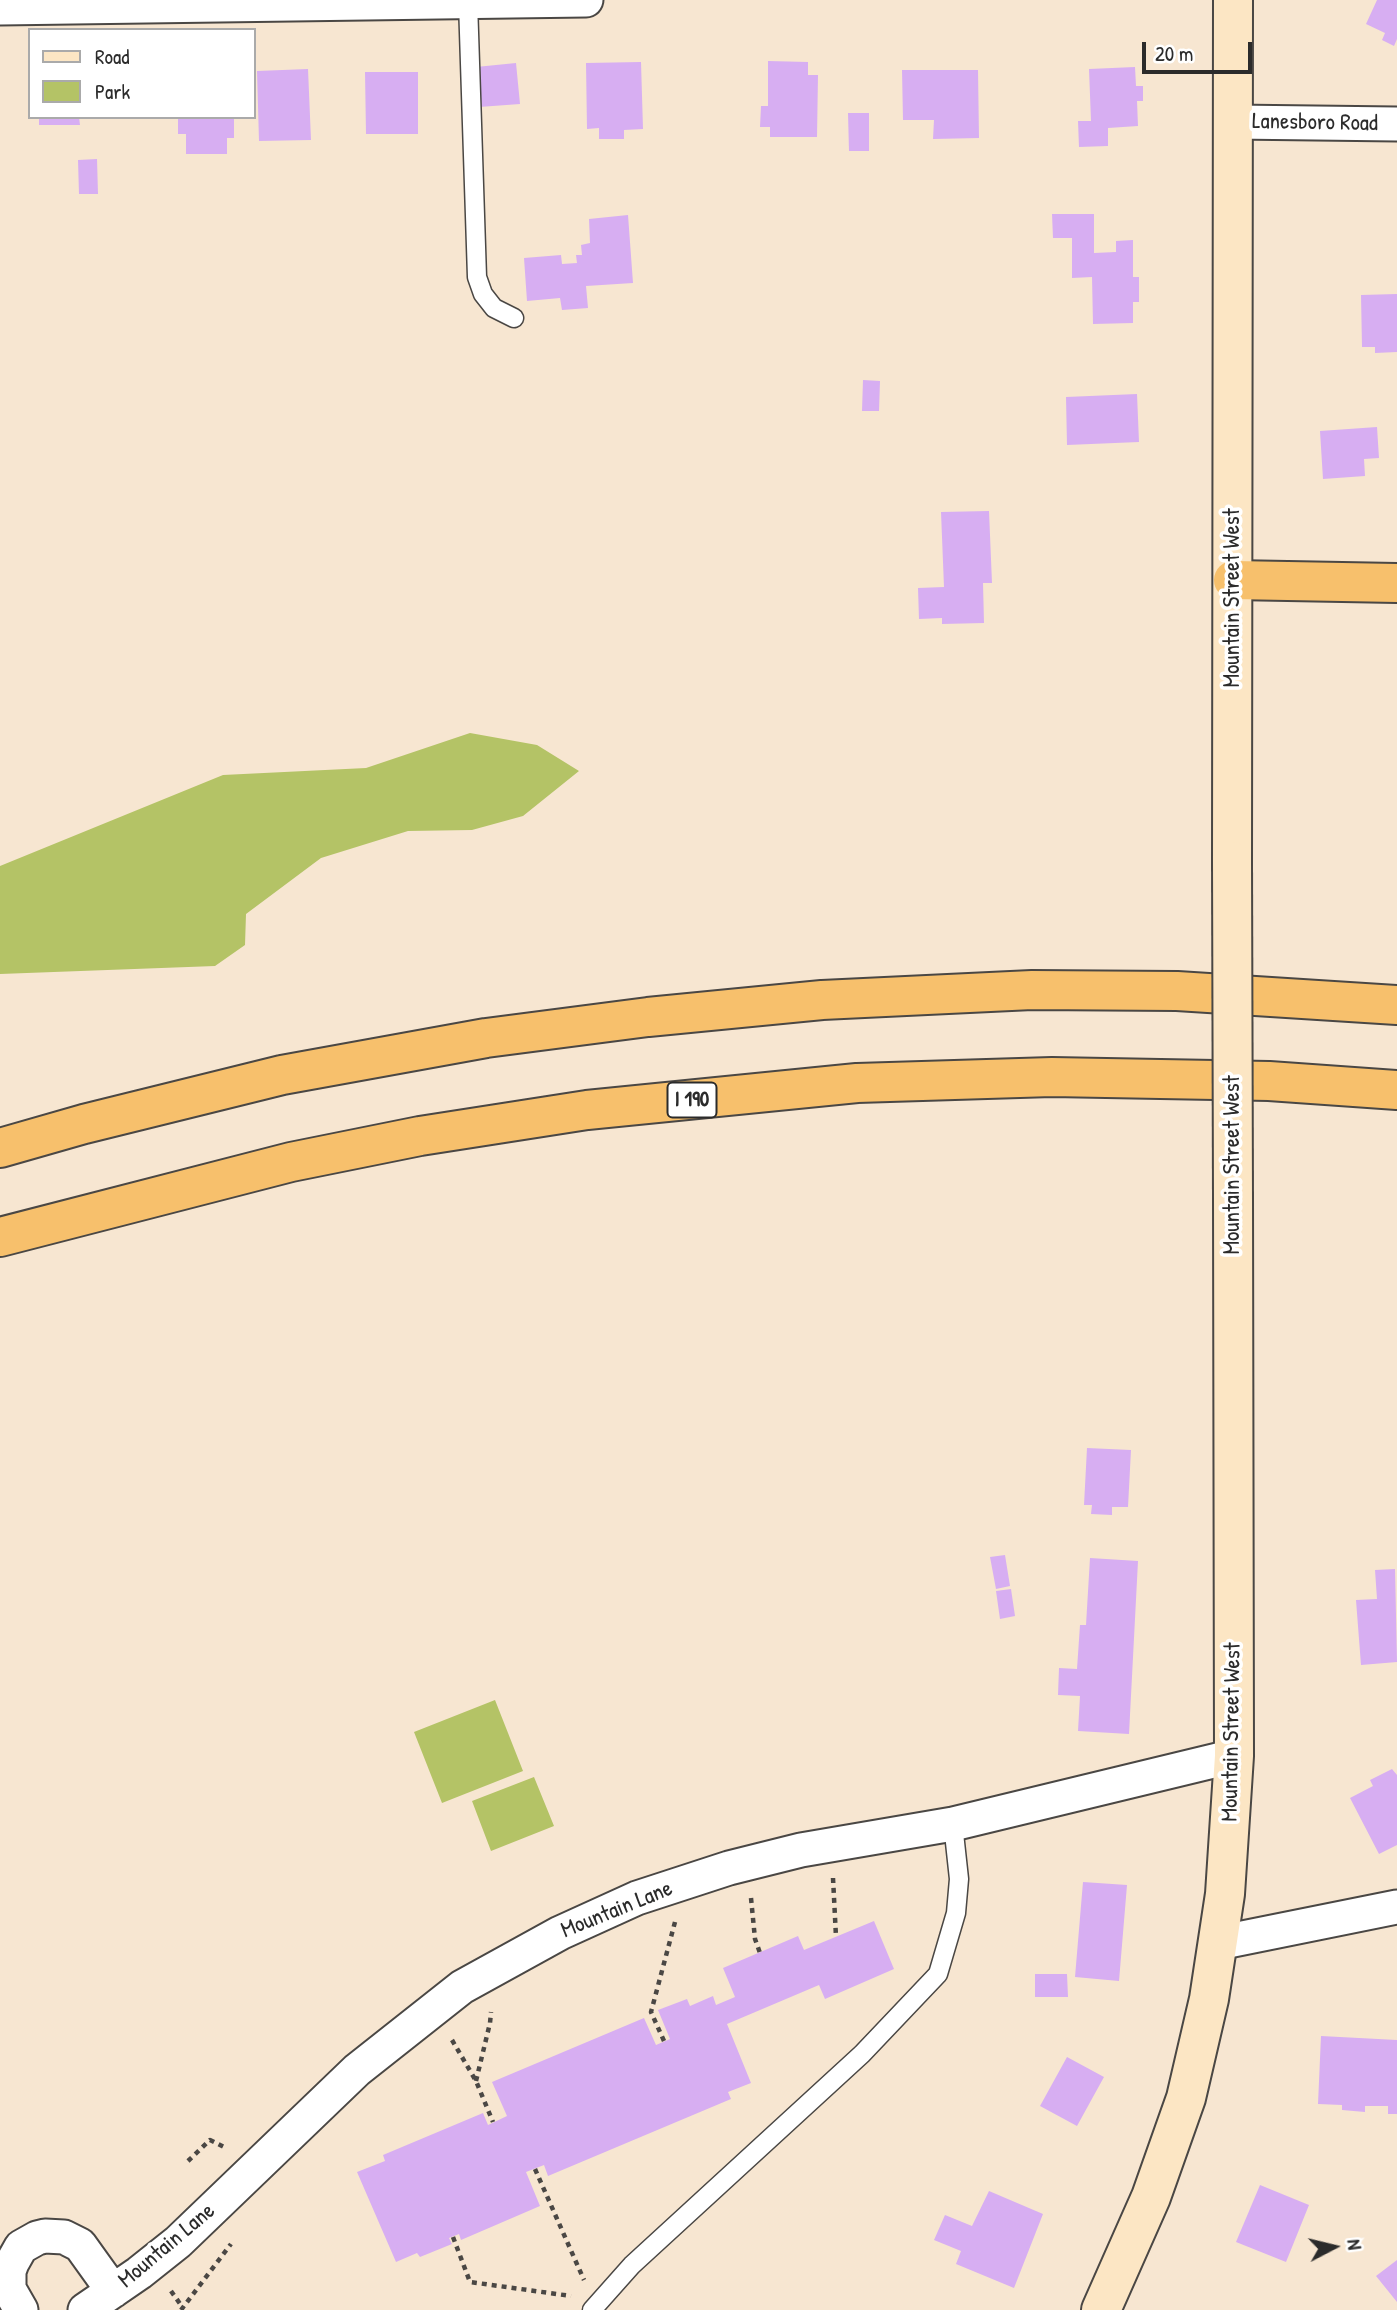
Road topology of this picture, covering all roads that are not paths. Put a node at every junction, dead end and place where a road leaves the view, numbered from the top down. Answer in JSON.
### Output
{"nodes":[{"id":1,"x":586,"y":0,"type":"edge"},
{"id":2,"x":1233,"y":0,"type":"edge"},
{"id":3,"x":468,"y":2,"type":"junction"},
{"id":4,"x":8,"y":6,"type":"edge"},
{"id":5,"x":1233,"y":122,"type":"junction"},
{"id":6,"x":1397,"y":124,"type":"edge"},
{"id":7,"x":514,"y":318,"type":"dead end"},
{"id":8,"x":1233,"y":580,"type":"junction"},
{"id":9,"x":1397,"y":583,"type":"edge"},
{"id":10,"x":1397,"y":1005,"type":"edge"},
{"id":11,"x":1397,"y":1090,"type":"edge"},
{"id":12,"x":0,"y":1148,"type":"edge"},
{"id":13,"x":0,"y":1237,"type":"edge"},
{"id":14,"x":1234,"y":1756,"type":"junction"},
{"id":15,"x":953,"y":1824,"type":"junction"},
{"id":16,"x":1397,"y":1907,"type":"edge"},
{"id":17,"x":1218,"y":1943,"type":"junction"},
{"id":18,"x":113,"y":2291,"type":"junction"},
{"id":19,"x":593,"y":2303,"type":"edge"},
{"id":20,"x":22,"y":2310,"type":"edge"},
{"id":21,"x":85,"y":2310,"type":"edge"},
{"id":22,"x":1101,"y":2310,"type":"edge"}],
"edges":[{"from":1,"to":3,"type":"street"},
{"from":2,"to":5,"type":"main road","name":"Mountain Street West"},
{"from":3,"to":4,"type":"street"},
{"from":3,"to":7,"type":"lane"},
{"from":5,"to":6,"type":"street","name":"Lanesboro Road"},
{"from":5,"to":8,"type":"main road","name":"Mountain Street West"},
{"from":8,"to":9,"type":"highway"},
{"from":8,"to":14,"type":"main road","name":"Mountain Street West","bridge":true},
{"from":10,"to":12,"type":"highway"},
{"from":11,"to":13,"type":"highway","number":"I 190"},
{"from":14,"to":15,"type":"street","name":"Mountain Lane"},
{"from":14,"to":17,"type":"main road","name":"Mountain Street West"},
{"from":15,"to":18,"type":"street","name":"Mountain Lane"},
{"from":15,"to":19,"type":"lane"},
{"from":16,"to":17,"type":"street"},
{"from":17,"to":22,"type":"main road","name":"Mountain Street West"},
{"from":18,"to":20,"type":"street","name":"Mountain Lane"},
{"from":18,"to":21,"type":"street","name":"Mountain Lane"}]}
